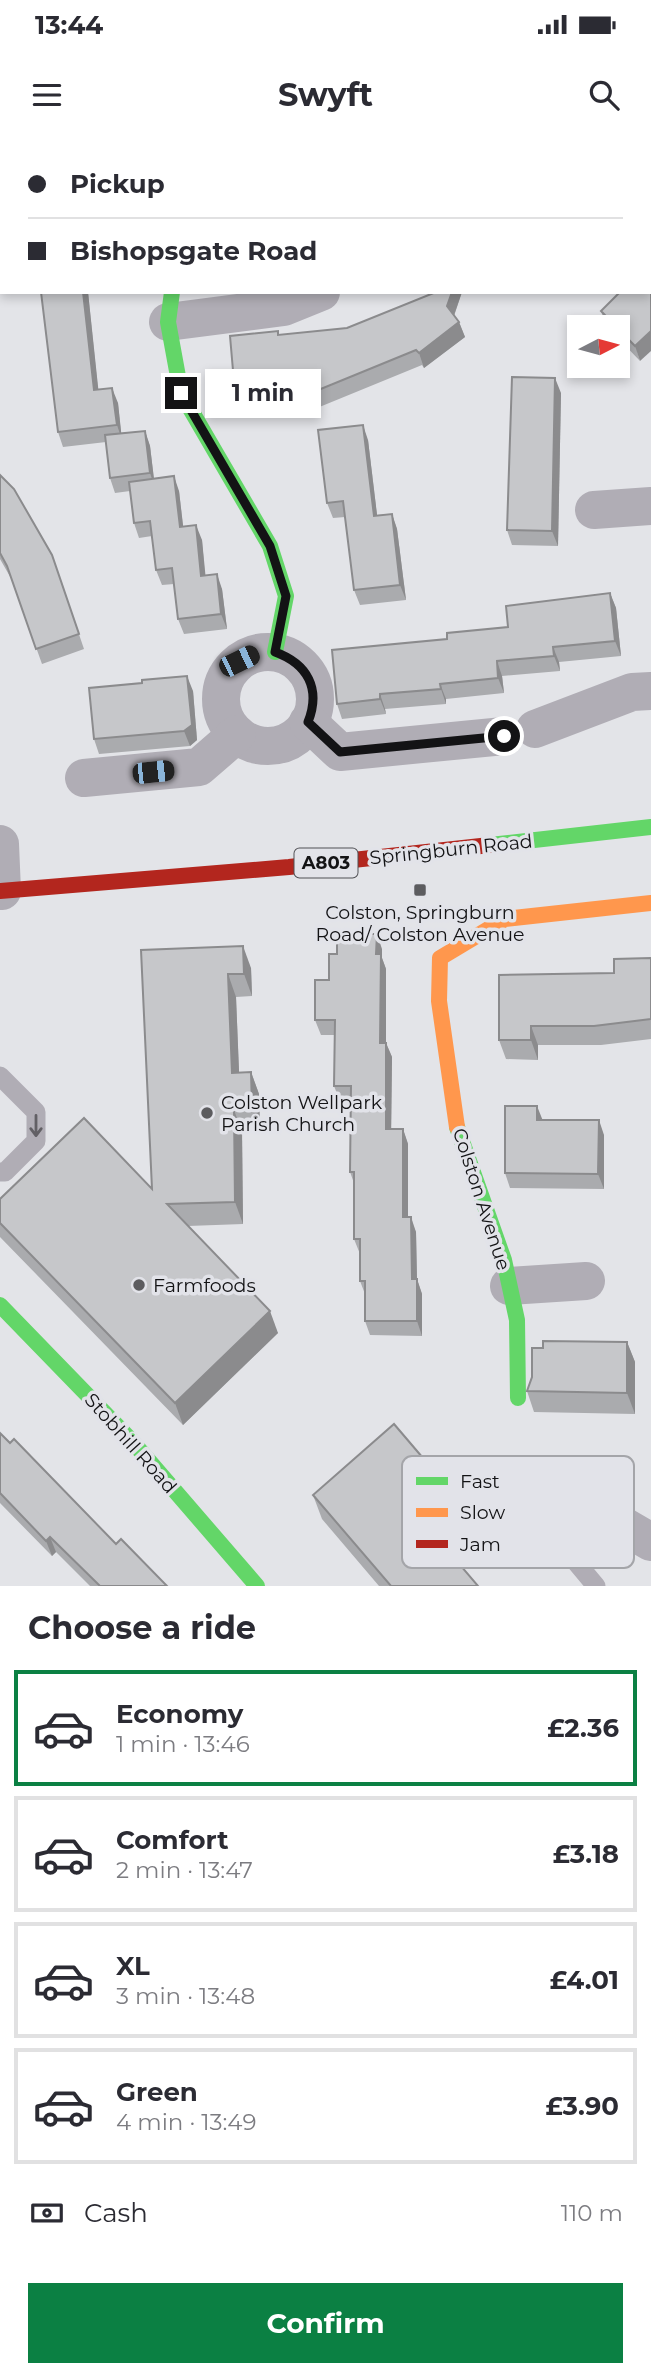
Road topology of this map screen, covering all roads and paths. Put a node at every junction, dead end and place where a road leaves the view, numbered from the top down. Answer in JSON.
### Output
{"nodes":[{"id":1,"x":316,"y":294,"type":"edge"},
{"id":2,"x":170,"y":307,"type":"edge"},
{"id":3,"x":651,"y":506,"type":"edge"},
{"id":4,"x":594,"y":510,"type":"dead end"},
{"id":5,"x":275,"y":652,"type":"junction"},
{"id":6,"x":651,"y":691,"type":"edge"},
{"id":7,"x":308,"y":722,"type":"junction"},
{"id":8,"x":237,"y":734,"type":"junction"},
{"id":9,"x":84,"y":778,"type":"dead end"},
{"id":10,"x":651,"y":827,"type":"edge"},
{"id":11,"x":0,"y":844,"type":"edge"},
{"id":12,"x":1,"y":891,"type":"edge"},
{"id":13,"x":651,"y":903,"type":"edge"},
{"id":14,"x":0,"y":1076,"type":"edge"},
{"id":15,"x":0,"y":1172,"type":"edge"},
{"id":16,"x":586,"y":1281,"type":"dead end"},
{"id":17,"x":509,"y":1286,"type":"junction"},
{"id":18,"x":0,"y":1305,"type":"edge"},
{"id":19,"x":517,"y":1398,"type":"dead end"},
{"id":20,"x":634,"y":1532,"type":"edge"},
{"id":21,"x":651,"y":1542,"type":"edge"},
{"id":22,"x":581,"y":1568,"type":"edge"},
{"id":23,"x":257,"y":1586,"type":"edge"},
{"id":24,"x":596,"y":1586,"type":"edge"}],
"edges":[{"from":1,"to":2,"type":"street"},
{"from":2,"to":5,"type":"street"},
{"from":3,"to":4,"type":"street"},
{"from":5,"to":7,"type":"street"},
{"from":5,"to":8,"type":"street"},
{"from":6,"to":7,"type":"street"},
{"from":7,"to":8,"type":"street"},
{"from":8,"to":9,"type":"street"},
{"from":10,"to":12,"type":"street","name":"Springburn Road","number":"A803"},
{"from":11,"to":12,"type":"street"},
{"from":13,"to":17,"type":"street","name":"Colston Avenue"},
{"from":14,"to":15,"type":"lane","one_way":true},
{"from":16,"to":17,"type":"street","name":"Colston Avenue"},
{"from":17,"to":19,"type":"street","name":"Colston Avenue"},
{"from":18,"to":23,"type":"street","name":"Stobhill Road"},
{"from":20,"to":21,"type":"street"},
{"from":22,"to":24,"type":"lane"}]}
